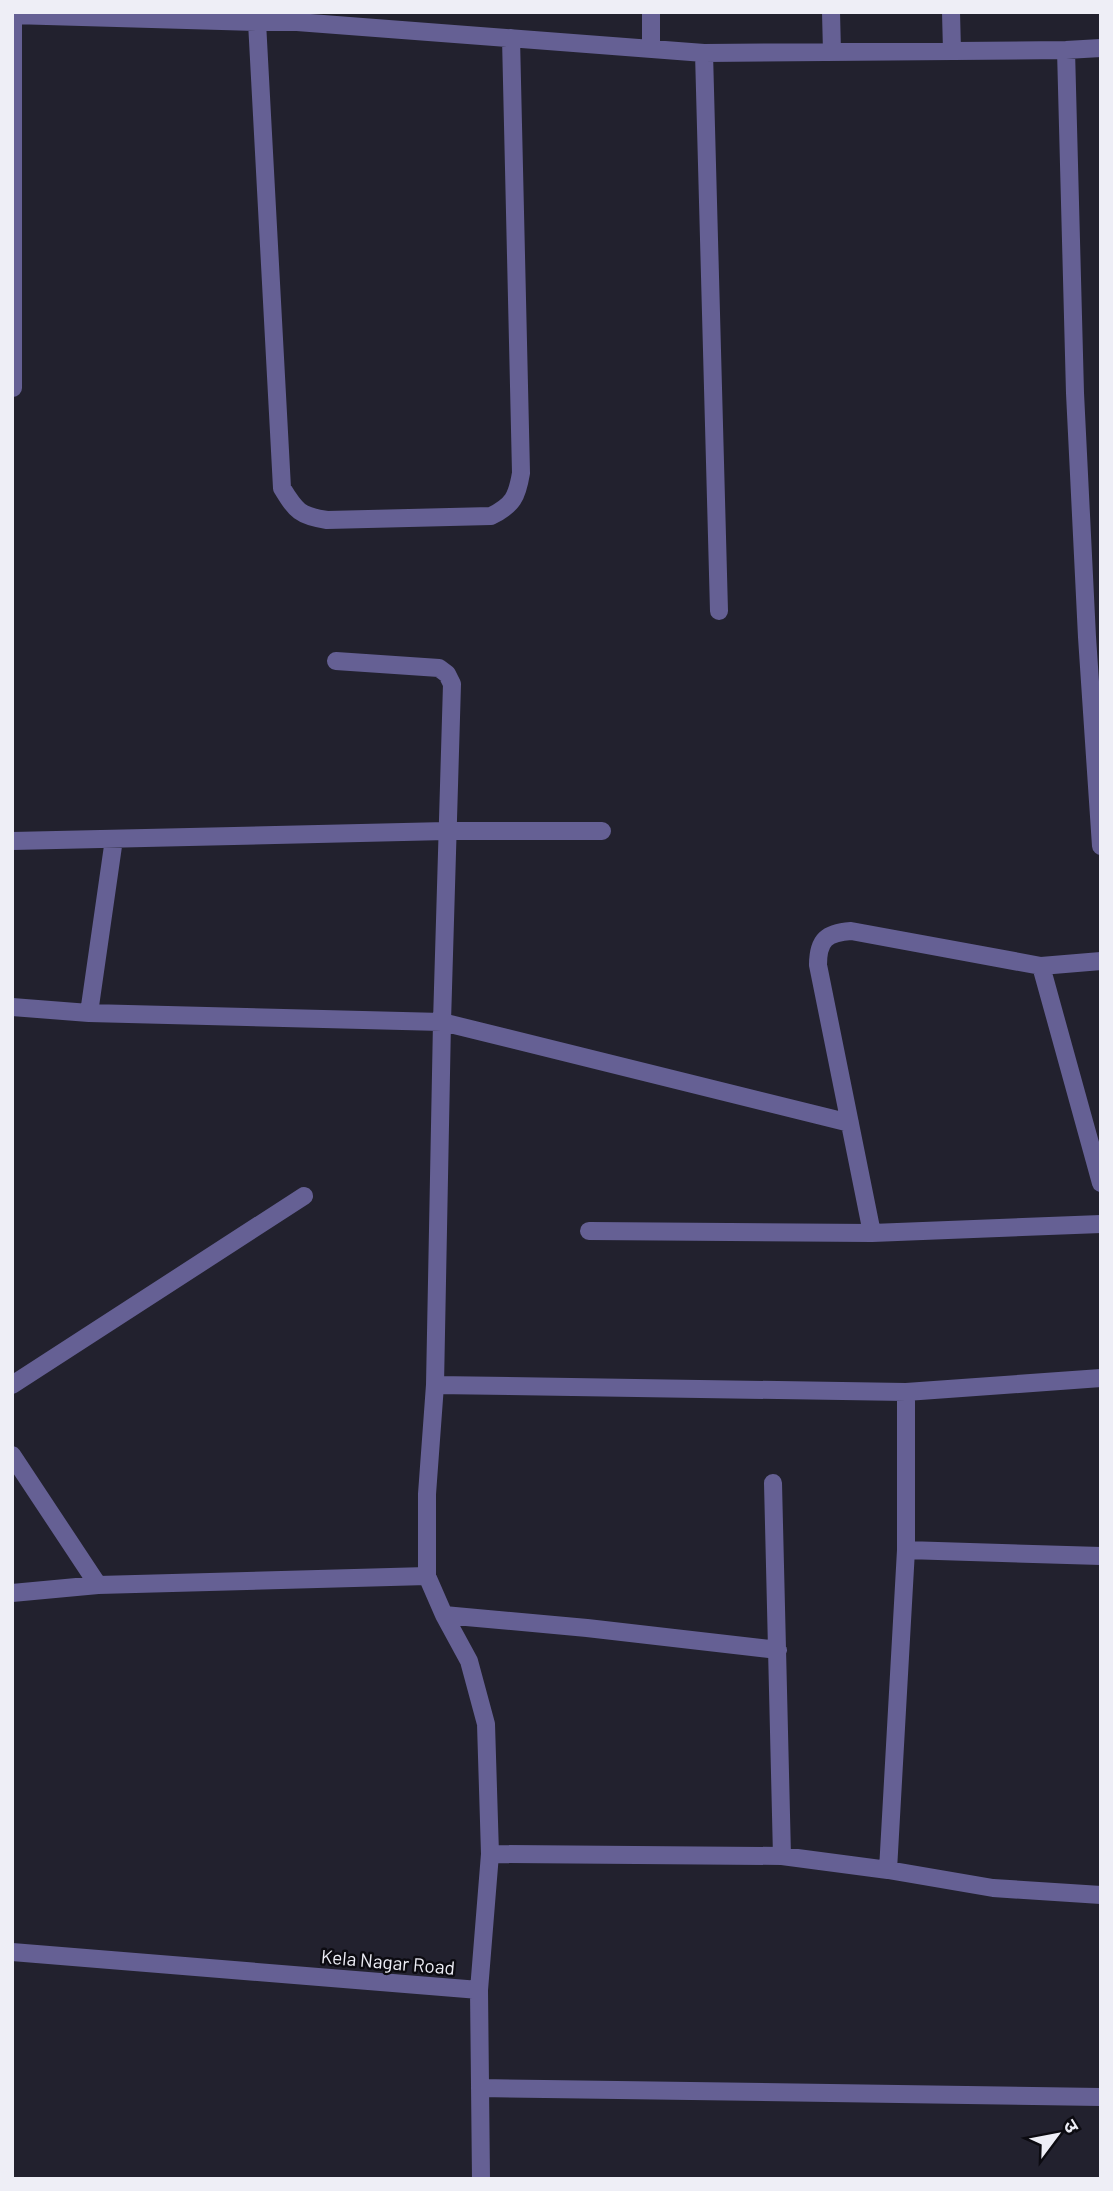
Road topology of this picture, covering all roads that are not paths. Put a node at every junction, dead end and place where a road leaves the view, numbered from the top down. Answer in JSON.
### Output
{"nodes":[{"id":1,"x":651,"y":12,"type":"edge"},
{"id":2,"x":831,"y":12,"type":"edge"},
{"id":3,"x":951,"y":12,"type":"edge"},
{"id":4,"x":13,"y":15,"type":"edge"},
{"id":5,"x":297,"y":17,"type":"edge"},
{"id":6,"x":257,"y":22,"type":"junction"},
{"id":7,"x":511,"y":38,"type":"junction"},
{"id":8,"x":1101,"y":48,"type":"edge"},
{"id":9,"x":651,"y":49,"type":"junction"},
{"id":10,"x":1066,"y":50,"type":"junction"},
{"id":11,"x":952,"y":51,"type":"junction"},
{"id":12,"x":832,"y":52,"type":"junction"},
{"id":13,"x":704,"y":53,"type":"junction"},
{"id":14,"x":13,"y":388,"type":"edge"},
{"id":15,"x":719,"y":611,"type":"dead end"},
{"id":16,"x":336,"y":661,"type":"dead end"},
{"id":17,"x":446,"y":831,"type":"junction"},
{"id":18,"x":602,"y":831,"type":"dead end"},
{"id":19,"x":114,"y":839,"type":"junction"},
{"id":20,"x":12,"y":841,"type":"edge"},
{"id":21,"x":1101,"y":846,"type":"edge"},
{"id":22,"x":1101,"y":961,"type":"edge"},
{"id":23,"x":1041,"y":966,"type":"junction"},
{"id":24,"x":12,"y":1007,"type":"edge"},
{"id":25,"x":89,"y":1013,"type":"junction"},
{"id":26,"x":442,"y":1022,"type":"junction"},
{"id":27,"x":850,"y":1123,"type":"junction"},
{"id":28,"x":1101,"y":1183,"type":"edge"},
{"id":29,"x":303,"y":1196,"type":"dead end"},
{"id":30,"x":1101,"y":1224,"type":"edge"},
{"id":31,"x":589,"y":1231,"type":"dead end"},
{"id":32,"x":873,"y":1233,"type":"junction"},
{"id":33,"x":1101,"y":1378,"type":"edge"},
{"id":34,"x":12,"y":1385,"type":"edge"},
{"id":35,"x":435,"y":1385,"type":"junction"},
{"id":36,"x":906,"y":1392,"type":"junction"},
{"id":37,"x":12,"y":1455,"type":"edge"},
{"id":38,"x":773,"y":1483,"type":"dead end"},
{"id":39,"x":906,"y":1550,"type":"junction"},
{"id":40,"x":1101,"y":1556,"type":"edge"},
{"id":41,"x":427,"y":1576,"type":"junction"},
{"id":42,"x":98,"y":1585,"type":"junction"},
{"id":43,"x":12,"y":1593,"type":"edge"},
{"id":44,"x":444,"y":1615,"type":"junction"},
{"id":45,"x":778,"y":1650,"type":"junction"},
{"id":46,"x":490,"y":1854,"type":"junction"},
{"id":47,"x":782,"y":1856,"type":"junction"},
{"id":48,"x":888,"y":1870,"type":"junction"},
{"id":49,"x":1101,"y":1895,"type":"edge"},
{"id":50,"x":12,"y":1952,"type":"edge"},
{"id":51,"x":479,"y":1990,"type":"junction"},
{"id":52,"x":480,"y":2088,"type":"junction"},
{"id":53,"x":1101,"y":2097,"type":"edge"},
{"id":54,"x":481,"y":2179,"type":"edge"}],
"edges":[{"from":1,"to":9,"type":"street"},
{"from":2,"to":12,"type":"street"},
{"from":3,"to":11,"type":"street"},
{"from":4,"to":6,"type":"street"},
{"from":4,"to":14,"type":"street"},
{"from":5,"to":6,"type":"street"},
{"from":5,"to":7,"type":"street"},
{"from":6,"to":7,"type":"street"},
{"from":7,"to":9,"type":"street"},
{"from":8,"to":10,"type":"street"},
{"from":9,"to":13,"type":"street"},
{"from":10,"to":11,"type":"street"},
{"from":10,"to":21,"type":"street"},
{"from":11,"to":12,"type":"street"},
{"from":12,"to":13,"type":"street"},
{"from":13,"to":15,"type":"street"},
{"from":16,"to":17,"type":"street"},
{"from":17,"to":18,"type":"street"},
{"from":17,"to":19,"type":"street"},
{"from":17,"to":26,"type":"street"},
{"from":19,"to":20,"type":"street"},
{"from":19,"to":25,"type":"street"},
{"from":22,"to":23,"type":"street"},
{"from":23,"to":27,"type":"street"},
{"from":23,"to":28,"type":"street"},
{"from":24,"to":25,"type":"street"},
{"from":25,"to":26,"type":"street"},
{"from":26,"to":27,"type":"street"},
{"from":26,"to":35,"type":"street"},
{"from":27,"to":32,"type":"street"},
{"from":29,"to":34,"type":"street"},
{"from":30,"to":32,"type":"street"},
{"from":31,"to":32,"type":"street"},
{"from":33,"to":36,"type":"street"},
{"from":35,"to":36,"type":"street"},
{"from":35,"to":41,"type":"street"},
{"from":36,"to":39,"type":"street"},
{"from":37,"to":42,"type":"street"},
{"from":38,"to":45,"type":"street"},
{"from":39,"to":40,"type":"street"},
{"from":39,"to":48,"type":"street"},
{"from":41,"to":42,"type":"street"},
{"from":41,"to":44,"type":"street","name":"Kela Nagar Road"},
{"from":42,"to":43,"type":"street"},
{"from":44,"to":45,"type":"street"},
{"from":44,"to":46,"type":"street","name":"Kela Nagar Road"},
{"from":45,"to":47,"type":"street"},
{"from":46,"to":47,"type":"street"},
{"from":46,"to":51,"type":"street","name":"Kela Nagar Road"},
{"from":47,"to":48,"type":"street"},
{"from":48,"to":49,"type":"street"},
{"from":50,"to":51,"type":"street","name":"Kela Nagar Road"},
{"from":51,"to":52,"type":"street"},
{"from":52,"to":53,"type":"street"},
{"from":52,"to":54,"type":"street"}]}
